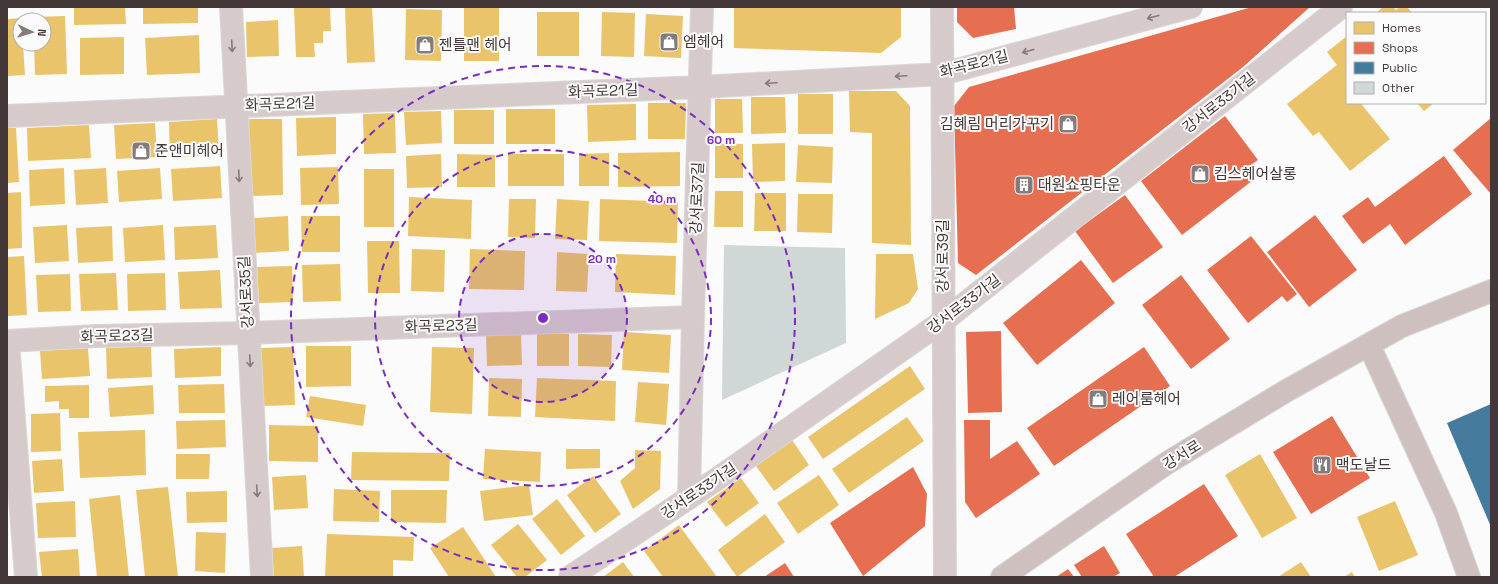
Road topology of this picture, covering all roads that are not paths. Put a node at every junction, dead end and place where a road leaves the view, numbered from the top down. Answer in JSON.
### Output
{"nodes":[{"id":1,"x":231,"y":7,"type":"edge"},
{"id":2,"x":702,"y":7,"type":"edge"},
{"id":3,"x":942,"y":7,"type":"edge"},
{"id":4,"x":1191,"y":7,"type":"edge"},
{"id":5,"x":1341,"y":7,"type":"edge"},
{"id":6,"x":942,"y":74,"type":"junction"},
{"id":7,"x":701,"y":87,"type":"junction"},
{"id":8,"x":235,"y":106,"type":"junction"},
{"id":9,"x":7,"y":116,"type":"edge"},
{"id":10,"x":1491,"y":291,"type":"edge"},
{"id":11,"x":693,"y":317,"type":"junction"},
{"id":12,"x":943,"y":321,"type":"junction"},
{"id":13,"x":248,"y":333,"type":"junction"},
{"id":14,"x":7,"y":341,"type":"edge"},
{"id":15,"x":1369,"y":345,"type":"junction"},
{"id":16,"x":689,"y":498,"type":"junction"},
{"id":17,"x":26,"y":577,"type":"edge"},
{"id":18,"x":262,"y":577,"type":"edge"},
{"id":19,"x":570,"y":577,"type":"edge"},
{"id":20,"x":946,"y":577,"type":"edge"},
{"id":21,"x":1002,"y":577,"type":"edge"},
{"id":22,"x":1469,"y":577,"type":"edge"}],
"edges":[{"from":1,"to":8,"type":"street","name":"강서로35길","one_way":true},
{"from":2,"to":7,"type":"street","name":"강서로37길"},
{"from":3,"to":6,"type":"street","name":"강서로39길"},
{"from":4,"to":6,"type":"street","name":"화곡로21길","one_way":true},
{"from":5,"to":12,"type":"street","name":"강서로33가길"},
{"from":6,"to":7,"type":"street","name":"화곡로21길","one_way":true},
{"from":6,"to":12,"type":"street","name":"강서로39길"},
{"from":7,"to":8,"type":"street","name":"화곡로21길"},
{"from":7,"to":11,"type":"street","name":"강서로37길"},
{"from":8,"to":9,"type":"street","name":"화곡로21길"},
{"from":8,"to":13,"type":"street","name":"강서로35길","one_way":true},
{"from":10,"to":15,"type":"main road","name":"강서로"},
{"from":11,"to":13,"type":"street","name":"화곡로23길"},
{"from":11,"to":16,"type":"street"},
{"from":12,"to":16,"type":"street","name":"강서로33가길"},
{"from":12,"to":20,"type":"street","name":"강서로39길"},
{"from":13,"to":14,"type":"street","name":"화곡로23길"},
{"from":13,"to":18,"type":"street","name":"강서로35길","one_way":true},
{"from":14,"to":17,"type":"street"},
{"from":15,"to":21,"type":"main road","name":"강서로"},
{"from":15,"to":22,"type":"main road"},
{"from":16,"to":19,"type":"street","name":"강서로33가길"}]}
